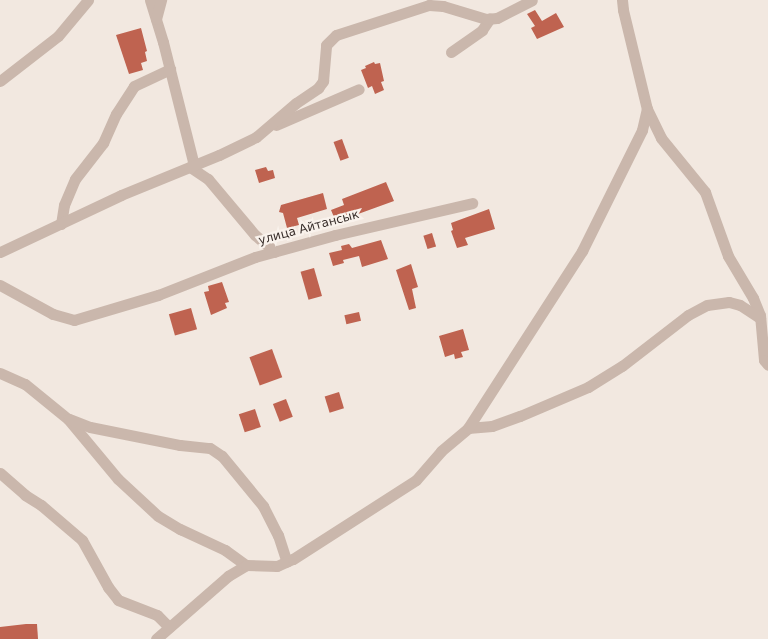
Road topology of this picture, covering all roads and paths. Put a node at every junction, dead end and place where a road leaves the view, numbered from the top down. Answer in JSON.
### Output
{"nodes":[{"id":1,"x":88,"y":0,"type":"edge"},
{"id":2,"x":150,"y":0,"type":"edge"},
{"id":3,"x":161,"y":0,"type":"edge"},
{"id":4,"x":532,"y":0,"type":"edge"},
{"id":5,"x":622,"y":0,"type":"edge"},
{"id":6,"x":490,"y":18,"type":"junction"},
{"id":7,"x":156,"y":19,"type":"junction"},
{"id":8,"x":451,"y":52,"type":"dead end"},
{"id":9,"x":170,"y":69,"type":"junction"},
{"id":10,"x":0,"y":80,"type":"edge"},
{"id":11,"x":359,"y":89,"type":"dead end"},
{"id":12,"x":647,"y":109,"type":"junction"},
{"id":13,"x":265,"y":129,"type":"junction"},
{"id":14,"x":192,"y":166,"type":"junction"},
{"id":15,"x":472,"y":203,"type":"dead end"},
{"id":16,"x":60,"y":224,"type":"junction"},
{"id":17,"x":0,"y":252,"type":"edge"},
{"id":18,"x":275,"y":252,"type":"junction"},
{"id":19,"x":0,"y":285,"type":"edge"},
{"id":20,"x":760,"y":318,"type":"junction"},
{"id":21,"x":768,"y":366,"type":"edge"},
{"id":22,"x":0,"y":373,"type":"edge"},
{"id":23,"x":68,"y":419,"type":"junction"},
{"id":24,"x":468,"y":428,"type":"junction"},
{"id":25,"x":0,"y":472,"type":"edge"},
{"id":26,"x":287,"y":562,"type":"junction"},
{"id":27,"x":246,"y":565,"type":"junction"},
{"id":28,"x":169,"y":627,"type":"junction"},
{"id":29,"x":156,"y":639,"type":"edge"}],
"edges":[{"from":1,"to":10,"type":"street"},
{"from":2,"to":7,"type":"street"},
{"from":3,"to":7,"type":"street"},
{"from":4,"to":6,"type":"street"},
{"from":5,"to":12,"type":"street"},
{"from":6,"to":8,"type":"street"},
{"from":6,"to":13,"type":"street"},
{"from":7,"to":9,"type":"street"},
{"from":9,"to":14,"type":"street"},
{"from":9,"to":16,"type":"street"},
{"from":11,"to":13,"type":"street"},
{"from":12,"to":20,"type":"street"},
{"from":12,"to":24,"type":"street"},
{"from":13,"to":14,"type":"street"},
{"from":14,"to":16,"type":"street"},
{"from":14,"to":18,"type":"street"},
{"from":15,"to":18,"type":"street","name":"улица Айтансык"},
{"from":16,"to":17,"type":"street"},
{"from":18,"to":19,"type":"street","name":"улица Айтансык"},
{"from":20,"to":21,"type":"street"},
{"from":20,"to":24,"type":"street"},
{"from":22,"to":23,"type":"street"},
{"from":23,"to":26,"type":"street"},
{"from":23,"to":27,"type":"street"},
{"from":24,"to":26,"type":"street"},
{"from":25,"to":28,"type":"street"},
{"from":26,"to":27,"type":"street"},
{"from":27,"to":28,"type":"street"},
{"from":28,"to":29,"type":"street"}]}
